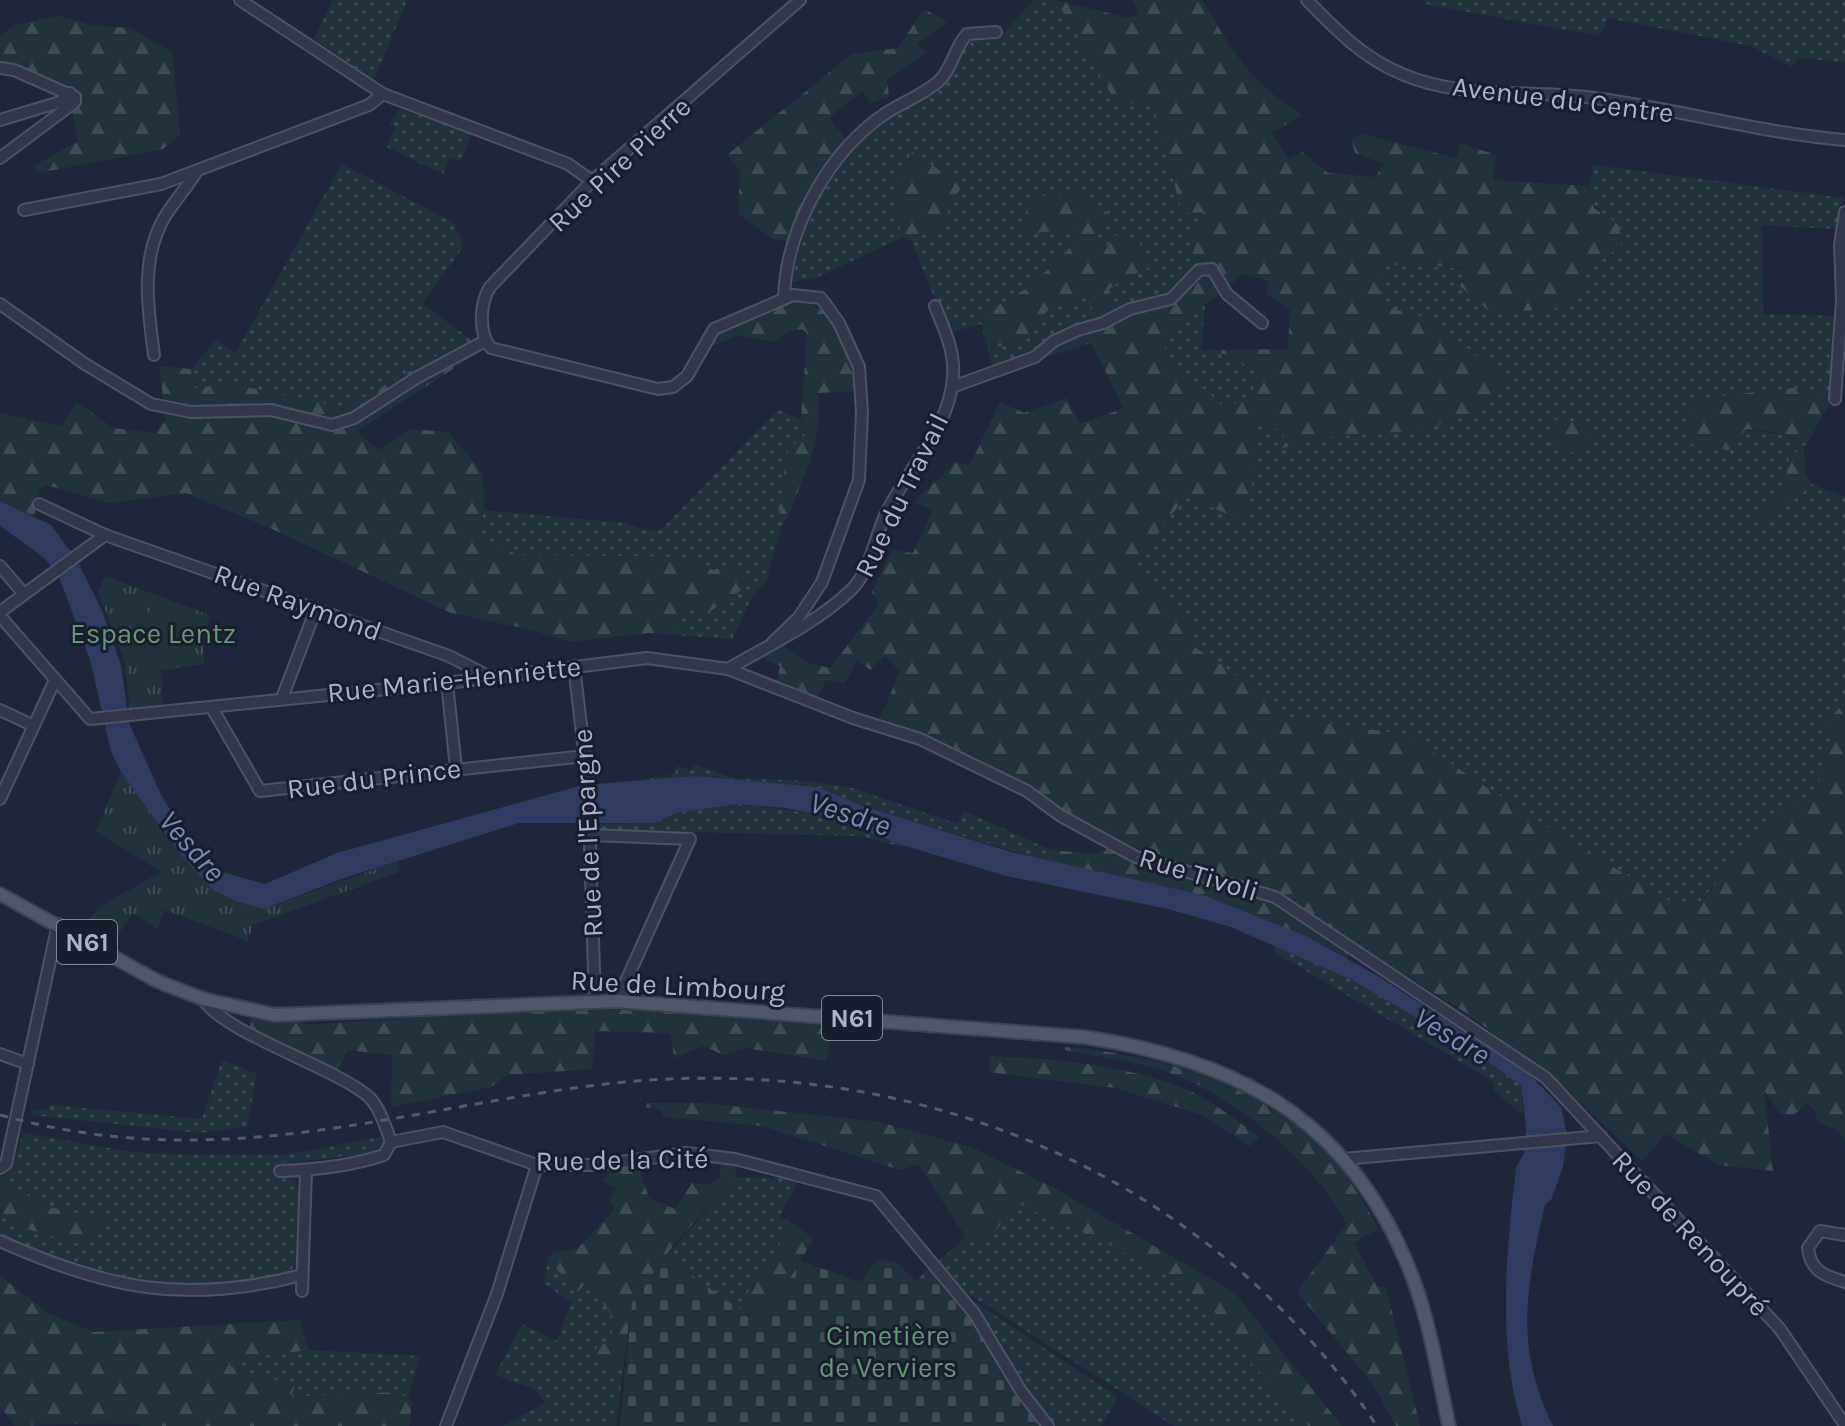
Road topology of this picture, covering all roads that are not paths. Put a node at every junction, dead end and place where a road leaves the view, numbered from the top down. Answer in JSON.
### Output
{"nodes":[{"id":1,"x":240,"y":0,"type":"edge"},
{"id":2,"x":800,"y":0,"type":"edge"},
{"id":3,"x":1307,"y":0,"type":"edge"},
{"id":4,"x":996,"y":32,"type":"dead end"},
{"id":5,"x":0,"y":68,"type":"edge"},
{"id":6,"x":70,"y":93,"type":"junction"},
{"id":7,"x":383,"y":94,"type":"junction"},
{"id":8,"x":0,"y":120,"type":"edge"},
{"id":9,"x":1845,"y":140,"type":"edge"},
{"id":10,"x":0,"y":158,"type":"edge"},
{"id":11,"x":197,"y":171,"type":"junction"},
{"id":12,"x":592,"y":181,"type":"junction"},
{"id":13,"x":24,"y":210,"type":"dead end"},
{"id":14,"x":1845,"y":212,"type":"edge"},
{"id":15,"x":1842,"y":245,"type":"edge"},
{"id":16,"x":784,"y":298,"type":"junction"},
{"id":17,"x":1843,"y":302,"type":"edge"},
{"id":18,"x":0,"y":304,"type":"edge"},
{"id":19,"x":935,"y":306,"type":"dead end"},
{"id":20,"x":1262,"y":323,"type":"dead end"},
{"id":21,"x":488,"y":345,"type":"junction"},
{"id":22,"x":154,"y":355,"type":"dead end"},
{"id":23,"x":952,"y":387,"type":"junction"},
{"id":24,"x":1835,"y":399,"type":"dead end"},
{"id":25,"x":39,"y":504,"type":"dead end"},
{"id":26,"x":105,"y":535,"type":"junction"},
{"id":27,"x":0,"y":566,"type":"edge"},
{"id":28,"x":23,"y":593,"type":"junction"},
{"id":29,"x":316,"y":609,"type":"junction"},
{"id":30,"x":0,"y":614,"type":"edge"},
{"id":31,"x":772,"y":643,"type":"junction"},
{"id":32,"x":574,"y":666,"type":"junction"},
{"id":33,"x":728,"y":669,"type":"junction"},
{"id":34,"x":488,"y":676,"type":"junction"},
{"id":35,"x":55,"y":680,"type":"junction"},
{"id":36,"x":756,"y":680,"type":"joint"},
{"id":37,"x":447,"y":683,"type":"junction"},
{"id":38,"x":282,"y":698,"type":"junction"},
{"id":39,"x":212,"y":708,"type":"junction"},
{"id":40,"x":0,"y":710,"type":"edge"},
{"id":41,"x":34,"y":726,"type":"junction"},
{"id":42,"x":585,"y":756,"type":"junction"},
{"id":43,"x":456,"y":768,"type":"junction"},
{"id":44,"x":0,"y":799,"type":"edge"},
{"id":45,"x":591,"y":832,"type":"junction"},
{"id":46,"x":0,"y":894,"type":"edge"},
{"id":47,"x":58,"y":924,"type":"junction"},
{"id":48,"x":203,"y":999,"type":"junction"},
{"id":49,"x":595,"y":1001,"type":"junction"},
{"id":50,"x":617,"y":1001,"type":"junction"},
{"id":51,"x":0,"y":1054,"type":"edge"},
{"id":52,"x":28,"y":1064,"type":"junction"},
{"id":53,"x":1601,"y":1136,"type":"junction"},
{"id":54,"x":391,"y":1142,"type":"junction"},
{"id":55,"x":1343,"y":1159,"type":"junction"},
{"id":56,"x":537,"y":1165,"type":"junction"},
{"id":57,"x":0,"y":1168,"type":"edge"},
{"id":58,"x":306,"y":1170,"type":"junction"},
{"id":59,"x":280,"y":1171,"type":"dead end"},
{"id":60,"x":1845,"y":1235,"type":"edge"},
{"id":61,"x":0,"y":1241,"type":"edge"},
{"id":62,"x":302,"y":1275,"type":"junction"},
{"id":63,"x":1845,"y":1282,"type":"edge"},
{"id":64,"x":302,"y":1291,"type":"dead end"},
{"id":65,"x":1845,"y":1425,"type":"edge"},
{"id":66,"x":446,"y":1426,"type":"edge"},
{"id":67,"x":1048,"y":1426,"type":"edge"},
{"id":68,"x":1449,"y":1426,"type":"edge"}],
"edges":[{"from":1,"to":7,"type":"street"},
{"from":2,"to":12,"type":"street","name":"Rue Pire Pierre"},
{"from":3,"to":9,"type":"street","name":"Avenue du Centre"},
{"from":4,"to":16,"type":"street"},
{"from":5,"to":6,"type":"street"},
{"from":6,"to":8,"type":"street"},
{"from":6,"to":10,"type":"street"},
{"from":7,"to":11,"type":"street"},
{"from":7,"to":12,"type":"street"},
{"from":11,"to":13,"type":"street"},
{"from":11,"to":22,"type":"street"},
{"from":12,"to":21,"type":"street","name":"Rue Pire Pierre"},
{"from":14,"to":15,"type":"street"},
{"from":15,"to":17,"type":"street"},
{"from":16,"to":21,"type":"street"},
{"from":16,"to":31,"type":"street"},
{"from":17,"to":24,"type":"street"},
{"from":18,"to":21,"type":"street"},
{"from":19,"to":23,"type":"street","name":"Rue du Travail"},
{"from":20,"to":23,"type":"street"},
{"from":23,"to":31,"type":"street","name":"Rue du Travail"},
{"from":25,"to":26,"type":"street","name":"Rue Raymond"},
{"from":26,"to":28,"type":"street"},
{"from":26,"to":29,"type":"street","name":"Rue Raymond"},
{"from":27,"to":28,"type":"street"},
{"from":28,"to":30,"type":"street"},
{"from":29,"to":34,"type":"street","name":"Rue Raymond"},
{"from":29,"to":38,"type":"street"},
{"from":30,"to":35,"type":"street"},
{"from":31,"to":33,"type":"street"},
{"from":32,"to":33,"type":"street","name":"Rue Marie-Henriette"},
{"from":32,"to":34,"type":"street","name":"Rue Marie-Henriette"},
{"from":32,"to":42,"type":"street","name":"Rue de l'Epargne"},
{"from":33,"to":36,"type":"street","name":"Rue Marie-Henriette"},
{"from":34,"to":37,"type":"street","name":"Rue Marie-Henriette"},
{"from":35,"to":39,"type":"street","name":"Rue Marie-Henriette"},
{"from":35,"to":41,"type":"street"},
{"from":36,"to":53,"type":"street","name":"Rue Tivoli"},
{"from":37,"to":38,"type":"street","name":"Rue Marie-Henriette"},
{"from":37,"to":43,"type":"street"},
{"from":38,"to":39,"type":"street","name":"Rue Marie-Henriette"},
{"from":39,"to":43,"type":"street","name":"Rue du Prince"},
{"from":40,"to":41,"type":"street"},
{"from":41,"to":44,"type":"street"},
{"from":42,"to":43,"type":"street","name":"Rue du Prince"},
{"from":42,"to":45,"type":"street","name":"Rue de l'Epargne"},
{"from":45,"to":49,"type":"street","name":"Rue de l'Epargne"},
{"from":45,"to":50,"type":"street"},
{"from":46,"to":47,"type":"main road","name":"Rue de Limbourg","number":"N61"},
{"from":47,"to":48,"type":"main road","name":"Rue de Limbourg","number":"N61"},
{"from":47,"to":52,"type":"street"},
{"from":48,"to":49,"type":"main road","name":"Rue de Limbourg","number":"N61"},
{"from":48,"to":54,"type":"street"},
{"from":49,"to":50,"type":"main road","name":"Rue de Limbourg","number":"N61"},
{"from":50,"to":55,"type":"main road","name":"Rue de Limbourg","number":"N61"},
{"from":51,"to":52,"type":"street"},
{"from":52,"to":57,"type":"street"},
{"from":53,"to":55,"type":"street","name":"Rue de Renoupré"},
{"from":53,"to":65,"type":"street","name":"Rue de Renoupré"},
{"from":54,"to":56,"type":"street","name":"Rue de la Cité"},
{"from":54,"to":58,"type":"street","name":"Rue de la Cité"},
{"from":55,"to":68,"type":"main road","name":"Rue de Limbourg","number":"N61"},
{"from":56,"to":66,"type":"street"},
{"from":56,"to":67,"type":"street","name":"Rue de la Cité"},
{"from":58,"to":59,"type":"street","name":"Rue de la Cité"},
{"from":58,"to":62,"type":"street"},
{"from":60,"to":63,"type":"street"},
{"from":61,"to":62,"type":"street"},
{"from":62,"to":64,"type":"street"}]}
